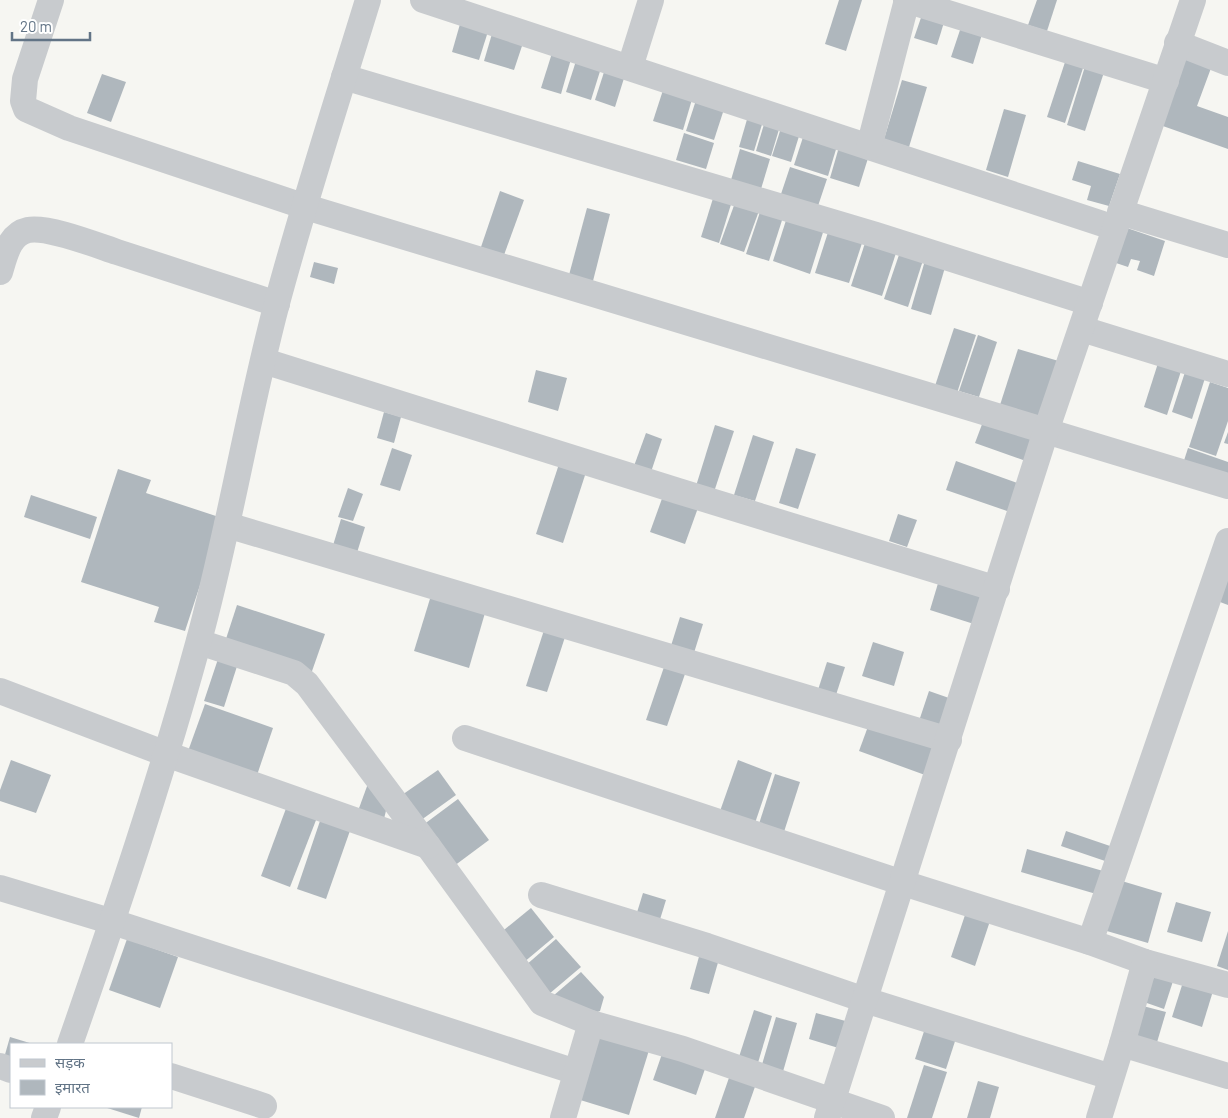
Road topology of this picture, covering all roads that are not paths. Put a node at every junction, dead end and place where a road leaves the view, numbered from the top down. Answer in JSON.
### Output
{"nodes":[{"id":1,"x":51,"y":0,"type":"edge"},
{"id":2,"x":368,"y":0,"type":"edge"},
{"id":3,"x":423,"y":0,"type":"edge"},
{"id":4,"x":651,"y":0,"type":"edge"},
{"id":5,"x":907,"y":0,"type":"edge"},
{"id":6,"x":1193,"y":0,"type":"edge"},
{"id":7,"x":1177,"y":43,"type":"junction"},
{"id":8,"x":1228,"y":63,"type":"edge"},
{"id":9,"x":630,"y":67,"type":"junction"},
{"id":10,"x":344,"y":77,"type":"junction"},
{"id":11,"x":1166,"y":81,"type":"junction"},
{"id":12,"x":869,"y":147,"type":"junction"},
{"id":13,"x":306,"y":206,"type":"junction"},
{"id":14,"x":1117,"y":220,"type":"junction"},
{"id":15,"x":1228,"y":245,"type":"edge"},
{"id":16,"x":0,"y":272,"type":"edge"},
{"id":17,"x":1090,"y":303,"type":"junction"},
{"id":18,"x":277,"y":304,"type":"junction"},
{"id":19,"x":1082,"y":329,"type":"junction"},
{"id":20,"x":264,"y":361,"type":"junction"},
{"id":21,"x":1228,"y":374,"type":"edge"},
{"id":22,"x":1046,"y":431,"type":"junction"},
{"id":23,"x":1228,"y":486,"type":"edge"},
{"id":24,"x":228,"y":525,"type":"junction"},
{"id":25,"x":1228,"y":541,"type":"edge"},
{"id":26,"x":1223,"y":571,"type":"edge"},
{"id":27,"x":997,"y":589,"type":"junction"},
{"id":28,"x":199,"y":642,"type":"junction"},
{"id":29,"x":0,"y":691,"type":"edge"},
{"id":30,"x":465,"y":738,"type":"dead end"},
{"id":31,"x":948,"y":740,"type":"junction"},
{"id":32,"x":166,"y":754,"type":"junction"},
{"id":33,"x":428,"y":846,"type":"junction"},
{"id":34,"x":903,"y":883,"type":"junction"},
{"id":35,"x":0,"y":888,"type":"edge"},
{"id":36,"x":541,"y":895,"type":"dead end"},
{"id":37,"x":113,"y":922,"type":"junction"},
{"id":38,"x":1090,"y":942,"type":"junction"},
{"id":39,"x":1145,"y":962,"type":"junction"},
{"id":40,"x":1228,"y":985,"type":"edge"},
{"id":41,"x":865,"y":1000,"type":"junction"},
{"id":42,"x":591,"y":1023,"type":"junction"},
{"id":43,"x":70,"y":1043,"type":"edge"},
{"id":44,"x":1122,"y":1044,"type":"junction"},
{"id":45,"x":576,"y":1072,"type":"junction"},
{"id":46,"x":172,"y":1076,"type":"edge"},
{"id":47,"x":1228,"y":1076,"type":"edge"},
{"id":48,"x":1110,"y":1077,"type":"junction"},
{"id":49,"x":264,"y":1106,"type":"dead end"},
{"id":50,"x":830,"y":1110,"type":"edge"},
{"id":51,"x":563,"y":1118,"type":"edge"},
{"id":52,"x":882,"y":1118,"type":"edge"},
{"id":53,"x":1099,"y":1118,"type":"edge"}],
"edges":[{"from":1,"to":13,"type":"street"},
{"from":2,"to":10,"type":"street"},
{"from":3,"to":9,"type":"street"},
{"from":4,"to":9,"type":"street"},
{"from":5,"to":11,"type":"street"},
{"from":5,"to":12,"type":"street"},
{"from":6,"to":7,"type":"street"},
{"from":7,"to":8,"type":"street"},
{"from":7,"to":11,"type":"street"},
{"from":9,"to":12,"type":"street"},
{"from":10,"to":13,"type":"street"},
{"from":10,"to":17,"type":"street"},
{"from":11,"to":14,"type":"street"},
{"from":12,"to":14,"type":"street"},
{"from":13,"to":18,"type":"street"},
{"from":13,"to":22,"type":"street"},
{"from":14,"to":15,"type":"street"},
{"from":14,"to":17,"type":"street"},
{"from":16,"to":18,"type":"street"},
{"from":17,"to":19,"type":"street"},
{"from":18,"to":20,"type":"street"},
{"from":19,"to":21,"type":"street"},
{"from":19,"to":22,"type":"street"},
{"from":20,"to":24,"type":"street"},
{"from":20,"to":27,"type":"street"},
{"from":22,"to":23,"type":"street"},
{"from":22,"to":27,"type":"street"},
{"from":24,"to":28,"type":"street"},
{"from":24,"to":31,"type":"street"},
{"from":25,"to":26,"type":"street"},
{"from":26,"to":38,"type":"street"},
{"from":27,"to":31,"type":"street"},
{"from":28,"to":32,"type":"street"},
{"from":28,"to":33,"type":"street"},
{"from":29,"to":32,"type":"street"},
{"from":30,"to":34,"type":"street"},
{"from":31,"to":34,"type":"street"},
{"from":32,"to":33,"type":"street"},
{"from":32,"to":37,"type":"street"},
{"from":33,"to":42,"type":"street"},
{"from":34,"to":38,"type":"street"},
{"from":34,"to":41,"type":"street"},
{"from":35,"to":37,"type":"street"},
{"from":36,"to":41,"type":"street"},
{"from":37,"to":43,"type":"street"},
{"from":37,"to":45,"type":"street"},
{"from":38,"to":39,"type":"street"},
{"from":39,"to":40,"type":"street"},
{"from":39,"to":44,"type":"street"},
{"from":41,"to":48,"type":"street"},
{"from":41,"to":50,"type":"street"},
{"from":42,"to":45,"type":"street"},
{"from":42,"to":50,"type":"street"},
{"from":44,"to":47,"type":"street"},
{"from":44,"to":48,"type":"street"},
{"from":45,"to":51,"type":"street"},
{"from":46,"to":49,"type":"street"},
{"from":48,"to":53,"type":"street"},
{"from":50,"to":52,"type":"street"}]}
